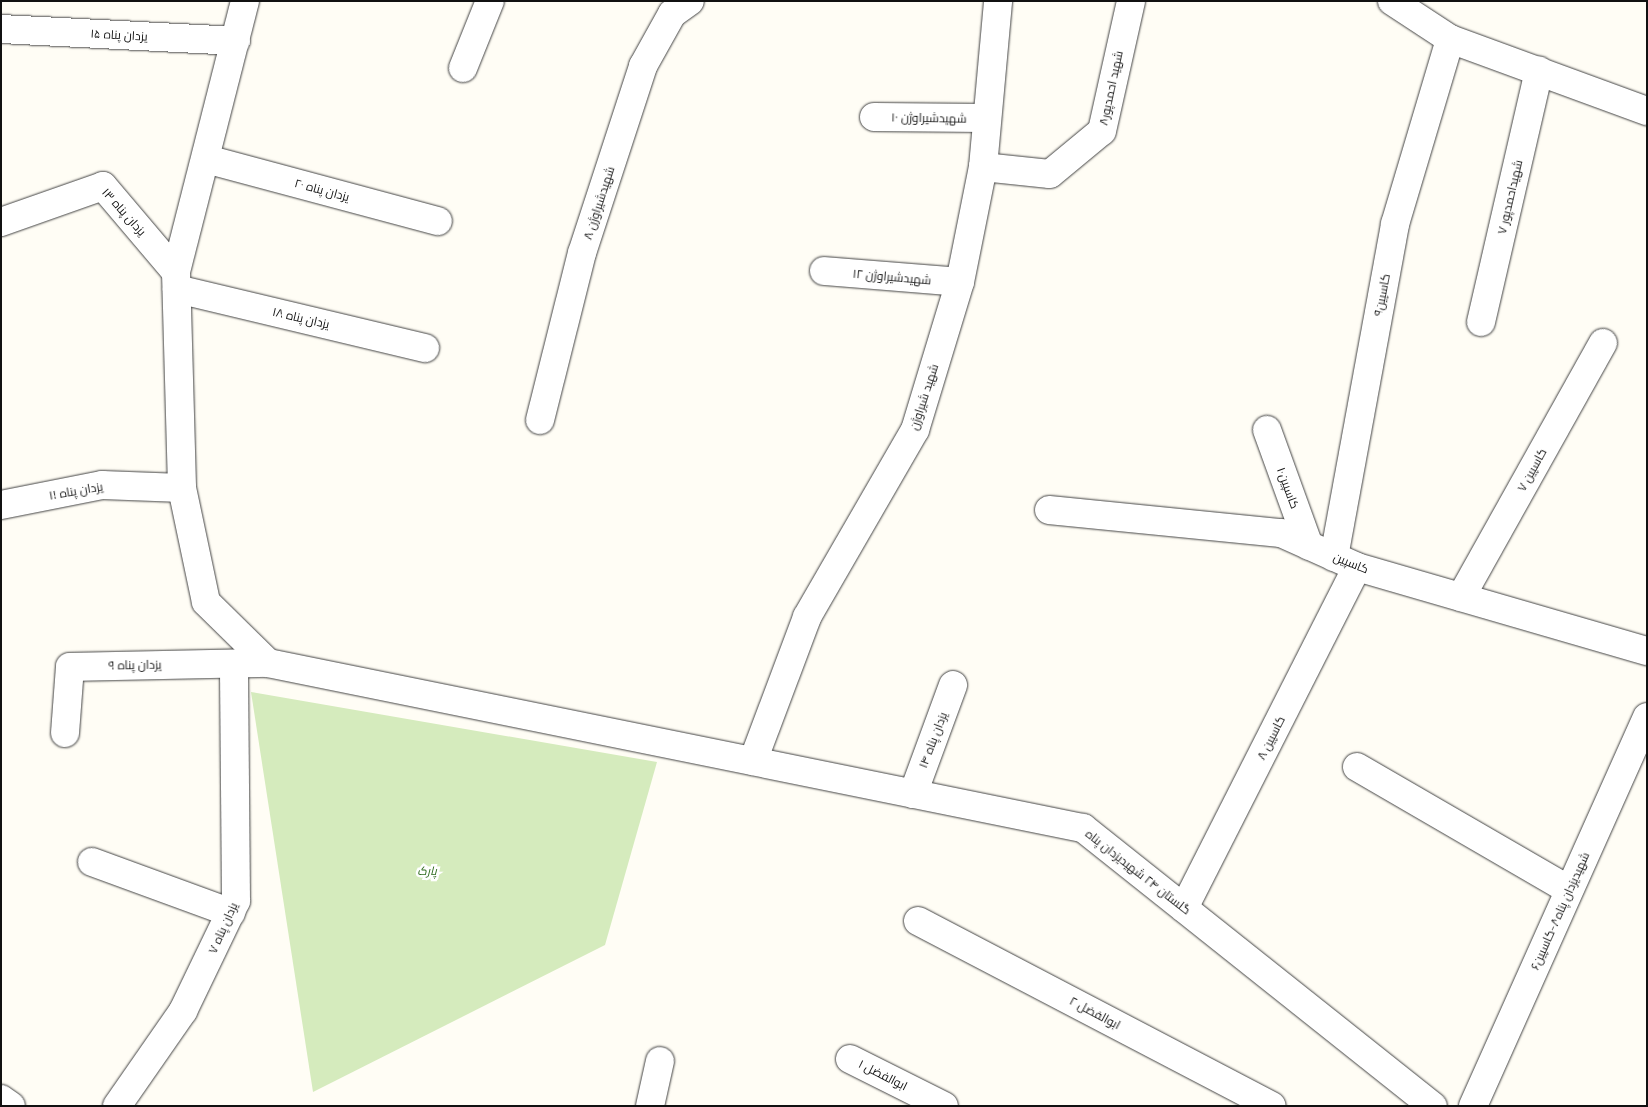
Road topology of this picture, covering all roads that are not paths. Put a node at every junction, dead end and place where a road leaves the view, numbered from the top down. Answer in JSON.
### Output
{"nodes":[{"id":1,"x":246,"y":1,"type":"edge"},
{"id":2,"x":490,"y":1,"type":"edge"},
{"id":3,"x":690,"y":1,"type":"edge"},
{"id":4,"x":998,"y":1,"type":"edge"},
{"id":5,"x":1131,"y":1,"type":"edge"},
{"id":6,"x":1392,"y":1,"type":"edge"},
{"id":7,"x":1,"y":29,"type":"edge"},
{"id":8,"x":1450,"y":39,"type":"junction"},
{"id":9,"x":236,"y":41,"type":"junction"},
{"id":10,"x":463,"y":68,"type":"dead end"},
{"id":11,"x":1539,"y":72,"type":"junction"},
{"id":12,"x":1647,"y":112,"type":"edge"},
{"id":13,"x":874,"y":117,"type":"dead end"},
{"id":14,"x":985,"y":118,"type":"junction"},
{"id":15,"x":206,"y":158,"type":"junction"},
{"id":16,"x":983,"y":167,"type":"junction"},
{"id":17,"x":438,"y":221,"type":"dead end"},
{"id":18,"x":1,"y":222,"type":"edge"},
{"id":19,"x":824,"y":271,"type":"dead end"},
{"id":20,"x":176,"y":280,"type":"junction"},
{"id":21,"x":960,"y":282,"type":"junction"},
{"id":22,"x":1481,"y":322,"type":"dead end"},
{"id":23,"x":1603,"y":343,"type":"dead end"},
{"id":24,"x":425,"y":348,"type":"dead end"},
{"id":25,"x":540,"y":420,"type":"dead end"},
{"id":26,"x":1267,"y":430,"type":"dead end"},
{"id":27,"x":182,"y":488,"type":"junction"},
{"id":28,"x":1,"y":505,"type":"edge"},
{"id":29,"x":1049,"y":510,"type":"dead end"},
{"id":30,"x":1309,"y":546,"type":"junction"},
{"id":31,"x":1346,"y":562,"type":"junction"},
{"id":32,"x":1461,"y":597,"type":"junction"},
{"id":33,"x":1647,"y":651,"type":"edge"},
{"id":34,"x":268,"y":663,"type":"junction"},
{"id":35,"x":234,"y":664,"type":"junction"},
{"id":36,"x":954,"y":686,"type":"dead end"},
{"id":37,"x":1647,"y":717,"type":"edge"},
{"id":38,"x":65,"y":733,"type":"dead end"},
{"id":39,"x":753,"y":762,"type":"junction"},
{"id":40,"x":1357,"y":766,"type":"dead end"},
{"id":41,"x":913,"y":794,"type":"junction"},
{"id":42,"x":92,"y":862,"type":"dead end"},
{"id":43,"x":1569,"y":890,"type":"junction"},
{"id":44,"x":1184,"y":908,"type":"junction"},
{"id":45,"x":231,"y":913,"type":"junction"},
{"id":46,"x":918,"y":921,"type":"dead end"},
{"id":47,"x":850,"y":1058,"type":"dead end"},
{"id":48,"x":660,"y":1061,"type":"dead end"},
{"id":49,"x":1,"y":1099,"type":"edge"},
{"id":50,"x":11,"y":1106,"type":"edge"},
{"id":51,"x":117,"y":1106,"type":"edge"},
{"id":52,"x":650,"y":1106,"type":"edge"},
{"id":53,"x":944,"y":1106,"type":"edge"},
{"id":54,"x":1272,"y":1106,"type":"edge"},
{"id":55,"x":1433,"y":1106,"type":"edge"},
{"id":56,"x":1474,"y":1106,"type":"edge"}],
"edges":[{"from":1,"to":9,"type":"street"},
{"from":2,"to":10,"type":"street"},
{"from":3,"to":25,"type":"street","name":"شهیدشیراوژن ۸"},
{"from":4,"to":14,"type":"street","name":"شهید شیراوژن"},
{"from":5,"to":16,"type":"street","name":"شهید احمدپور۸"},
{"from":6,"to":8,"type":"street"},
{"from":7,"to":9,"type":"street","name":"یزدان پناه ۱۵"},
{"from":8,"to":11,"type":"street"},
{"from":8,"to":31,"type":"street","name":"کاسپین۹"},
{"from":9,"to":15,"type":"street"},
{"from":11,"to":12,"type":"street"},
{"from":11,"to":22,"type":"street","name":"شهیداحمدپور ۷"},
{"from":13,"to":14,"type":"street","name":"شهیدشیراوژن ۱۰"},
{"from":14,"to":16,"type":"street","name":"شهید شیراوژن"},
{"from":15,"to":17,"type":"street","name":"یزدان پناه ۲۰"},
{"from":15,"to":20,"type":"street"},
{"from":16,"to":21,"type":"street","name":"شهید شیراوژن"},
{"from":18,"to":20,"type":"street","name":"یزدان پناه ۱۳"},
{"from":19,"to":21,"type":"street","name":"شهیدشیراوژن ۱۲"},
{"from":20,"to":24,"type":"street","name":"یزدان پناه ۱۸"},
{"from":20,"to":27,"type":"street"},
{"from":21,"to":39,"type":"street","name":"شهید شیراوژن"},
{"from":23,"to":32,"type":"street","name":"کاسپین ۷"},
{"from":26,"to":30,"type":"street","name":"کاسپین۱۰"},
{"from":27,"to":28,"type":"street","name":"یزدان پناه ۱۱"},
{"from":27,"to":34,"type":"street"},
{"from":29,"to":30,"type":"street","name":"کاسپین"},
{"from":30,"to":31,"type":"street","name":"کاسپین"},
{"from":31,"to":32,"type":"street","name":"کاسپین"},
{"from":31,"to":44,"type":"street","name":"کاسپین ۸"},
{"from":32,"to":33,"type":"street","name":"کاسپین"},
{"from":34,"to":35,"type":"street","name":"یزدان پناه ۹"},
{"from":34,"to":39,"type":"street","name":"یزدان پناه ۹"},
{"from":35,"to":38,"type":"street","name":"یزدان پناه ۹"},
{"from":35,"to":45,"type":"street","name":"یزدان پناه ۷"},
{"from":36,"to":41,"type":"street","name":"یزدان پناه ۱۴"},
{"from":37,"to":43,"type":"street","name":"شهیدیزدان پناه۸-کاسپین۶"},
{"from":39,"to":41,"type":"street","name":"گلستان ۲۴ شهیدیزدان پناه"},
{"from":40,"to":43,"type":"street"},
{"from":41,"to":44,"type":"street","name":"گلستان ۲۴ شهیدیزدان پناه"},
{"from":42,"to":45,"type":"street"},
{"from":43,"to":56,"type":"street","name":"شهیدیزدان پناه۸-کاسپین۶"},
{"from":44,"to":55,"type":"street","name":"گلستان ۲۴ شهیدیزدان پناه"},
{"from":45,"to":51,"type":"street","name":"یزدان پناه ۷"},
{"from":46,"to":54,"type":"street","name":"ابوالفضل ۲"},
{"from":47,"to":53,"type":"street","name":"ابوالفضل ۱"},
{"from":48,"to":52,"type":"street"},
{"from":49,"to":50,"type":"street"}]}
